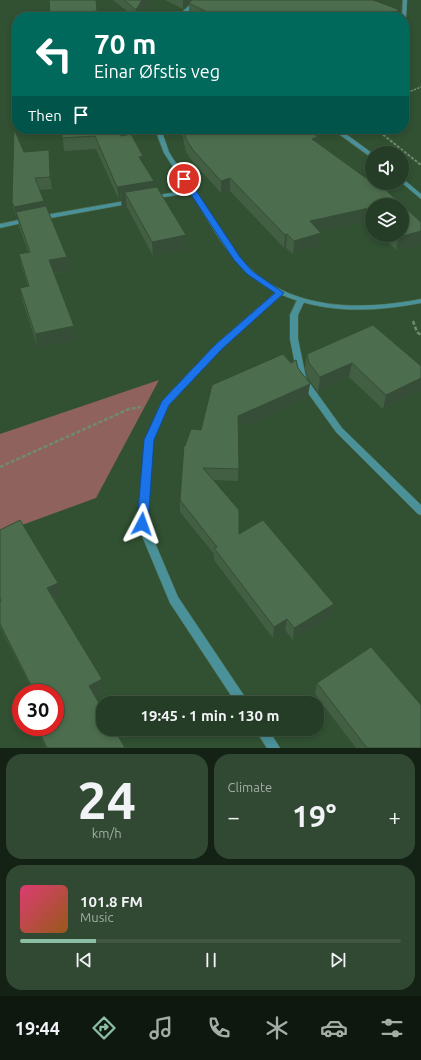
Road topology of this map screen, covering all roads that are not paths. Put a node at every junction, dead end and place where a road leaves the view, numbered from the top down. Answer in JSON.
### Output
{"nodes":[{"id":1,"x":199,"y":0,"type":"edge"},
{"id":2,"x":405,"y":0,"type":"edge"},
{"id":3,"x":184,"y":12,"type":"edge"},
{"id":4,"x":404,"y":12,"type":"edge"},
{"id":5,"x":160,"y":134,"type":"edge"},
{"id":6,"x":342,"y":134,"type":"edge"},
{"id":7,"x":365,"y":151,"type":"edge"},
{"id":8,"x":409,"y":186,"type":"edge"},
{"id":9,"x":193,"y":192,"type":"junction"},
{"id":10,"x":421,"y":197,"type":"edge"},
{"id":11,"x":148,"y":199,"type":"edge"},
{"id":12,"x":140,"y":200,"type":"edge"},
{"id":13,"x":0,"y":226,"type":"edge"},
{"id":14,"x":280,"y":293,"type":"junction"},
{"id":15,"x":301,"y":300,"type":"junction"},
{"id":16,"x":421,"y":300,"type":"edge"},
{"id":17,"x":421,"y":511,"type":"edge"},
{"id":18,"x":238,"y":696,"type":"edge"},
{"id":19,"x":266,"y":736,"type":"edge"},
{"id":20,"x":274,"y":748,"type":"edge"}],
"edges":[{"from":1,"to":3,"type":"street"},
{"from":2,"to":4,"type":"street"},
{"from":5,"to":9,"type":"street"},
{"from":6,"to":7,"type":"street"},
{"from":8,"to":10,"type":"street"},
{"from":9,"to":11,"type":"street"},
{"from":9,"to":14,"type":"street"},
{"from":12,"to":13,"type":"street"},
{"from":14,"to":15,"type":"street"},
{"from":14,"to":18,"type":"street"},
{"from":15,"to":16,"type":"street"},
{"from":15,"to":17,"type":"street"},
{"from":19,"to":20,"type":"street"}]}
